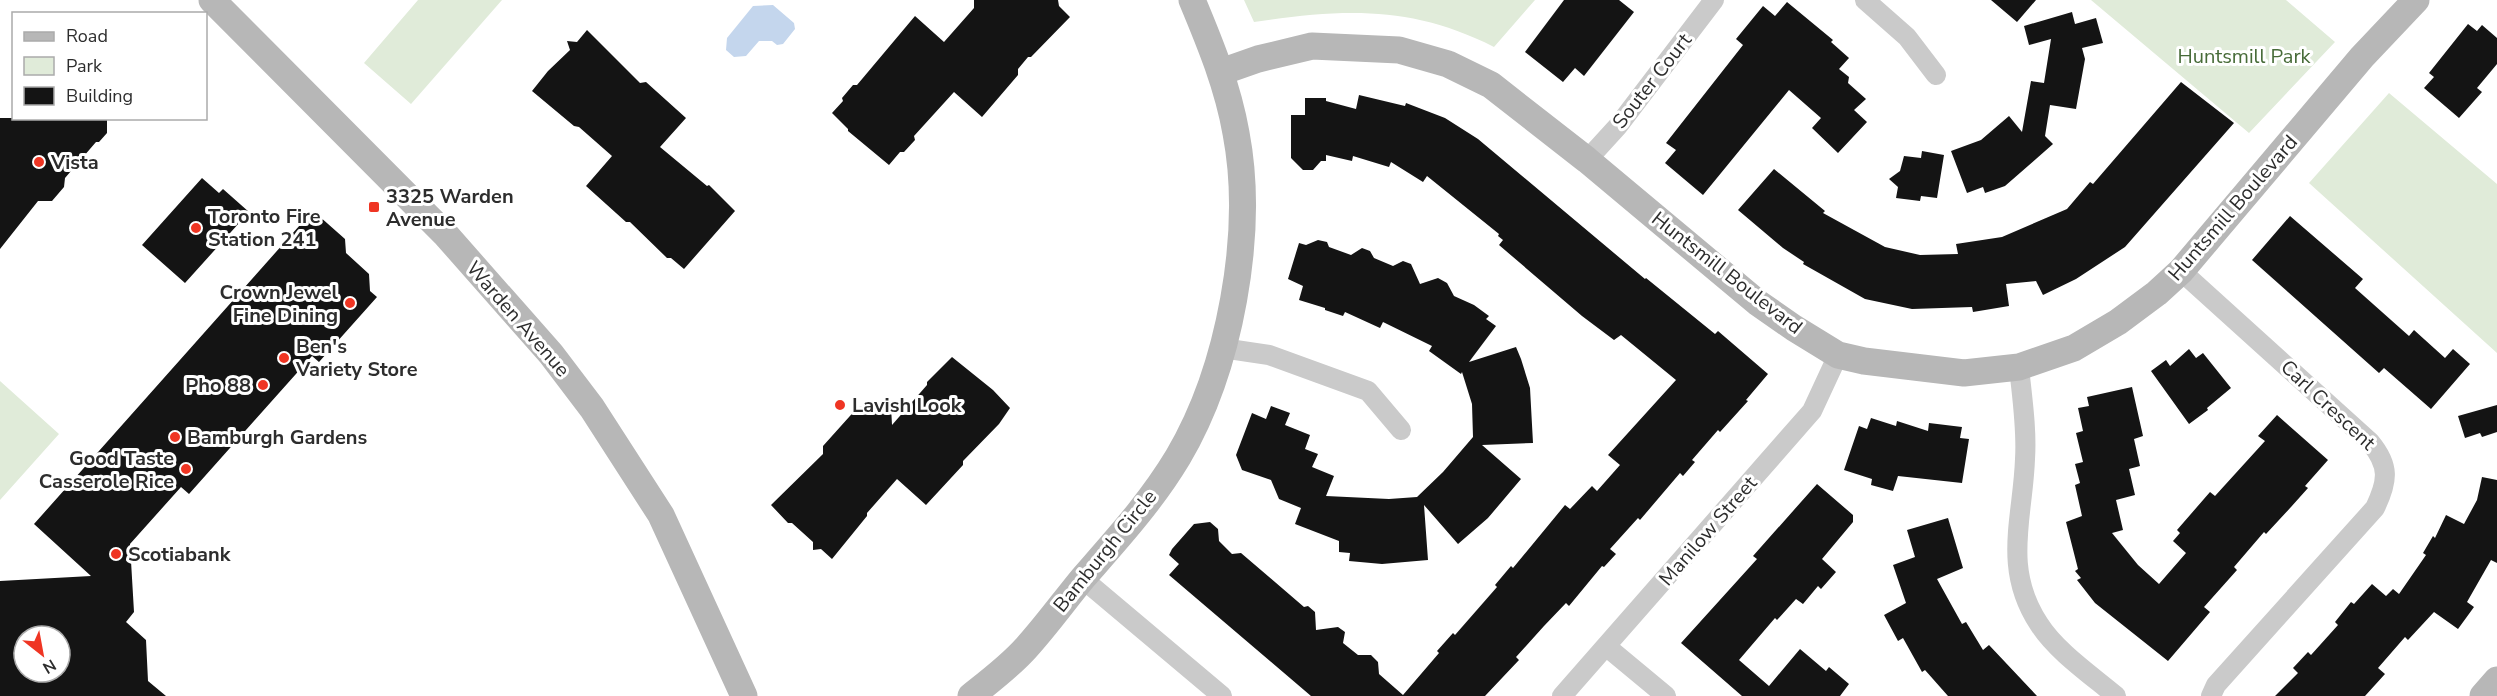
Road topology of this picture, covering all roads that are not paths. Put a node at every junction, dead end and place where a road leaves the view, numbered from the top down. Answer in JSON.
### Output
{"nodes":[{"id":1,"x":212,"y":0,"type":"edge"},
{"id":2,"x":1192,"y":0,"type":"edge"},
{"id":3,"x":1714,"y":0,"type":"edge"},
{"id":4,"x":1864,"y":0,"type":"edge"},
{"id":5,"x":2416,"y":0,"type":"edge"},
{"id":6,"x":1221,"y":72,"type":"junction"},
{"id":7,"x":1936,"y":75,"type":"dead end"},
{"id":8,"x":1587,"y":160,"type":"junction"},
{"id":9,"x":2181,"y":271,"type":"junction"},
{"id":10,"x":1222,"y":348,"type":"junction"},
{"id":11,"x":1838,"y":355,"type":"junction"},
{"id":12,"x":2019,"y":368,"type":"junction"},
{"id":13,"x":1401,"y":430,"type":"dead end"},
{"id":14,"x":1083,"y":579,"type":"junction"},
{"id":15,"x":1607,"y":647,"type":"junction"},
{"id":16,"x":2497,"y":680,"type":"edge"},
{"id":17,"x":744,"y":696,"type":"edge"},
{"id":18,"x":971,"y":696,"type":"edge"},
{"id":19,"x":1222,"y":696,"type":"edge"},
{"id":20,"x":1562,"y":696,"type":"edge"},
{"id":21,"x":1666,"y":696,"type":"edge"},
{"id":22,"x":2116,"y":696,"type":"edge"},
{"id":23,"x":2211,"y":696,"type":"edge"},
{"id":24,"x":2483,"y":696,"type":"edge"}],
"edges":[{"from":1,"to":17,"type":"street","name":"Warden Avenue"},
{"from":2,"to":6,"type":"street","name":"Bamburgh Circle"},
{"from":3,"to":8,"type":"street","name":"Souter Court"},
{"from":4,"to":7,"type":"street"},
{"from":5,"to":9,"type":"street","name":"Huntsmill Boulevard"},
{"from":6,"to":8,"type":"street","name":"Huntsmill Boulevard"},
{"from":6,"to":10,"type":"street","name":"Bamburgh Circle"},
{"from":8,"to":11,"type":"street","name":"Huntsmill Boulevard"},
{"from":9,"to":12,"type":"street","name":"Huntsmill Boulevard"},
{"from":9,"to":23,"type":"street","name":"Carl Crescent"},
{"from":10,"to":13,"type":"street"},
{"from":10,"to":14,"type":"street","name":"Bamburgh Circle"},
{"from":11,"to":12,"type":"street","name":"Huntsmill Boulevard"},
{"from":11,"to":15,"type":"street","name":"Manilow Street"},
{"from":12,"to":22,"type":"street"},
{"from":14,"to":18,"type":"street","name":"Bamburgh Circle"},
{"from":14,"to":19,"type":"street"},
{"from":15,"to":20,"type":"street","name":"Manilow Street"},
{"from":15,"to":21,"type":"street"},
{"from":16,"to":24,"type":"street"}]}
